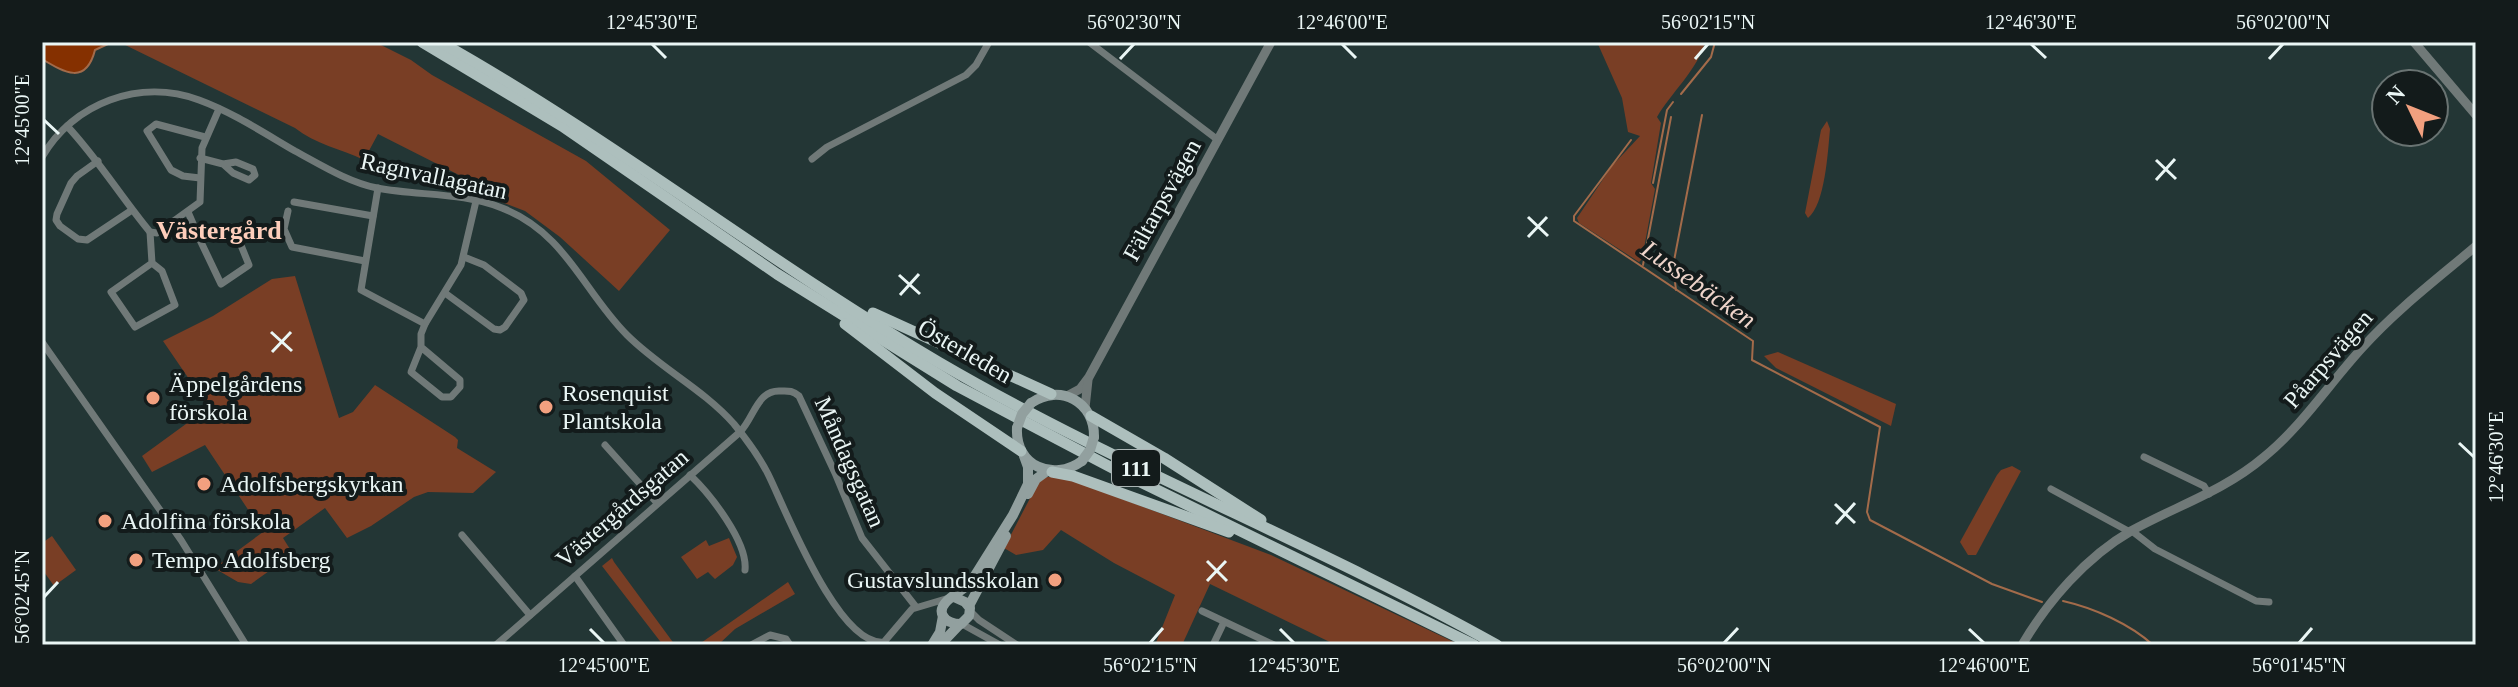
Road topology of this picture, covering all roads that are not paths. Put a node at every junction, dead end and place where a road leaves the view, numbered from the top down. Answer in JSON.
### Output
{"nodes":[{"id":1,"x":422,"y":42,"type":"edge"},
{"id":2,"x":440,"y":42,"type":"edge"},
{"id":3,"x":989,"y":42,"type":"edge"},
{"id":4,"x":1089,"y":42,"type":"edge"},
{"id":5,"x":1271,"y":42,"type":"edge"},
{"id":6,"x":2414,"y":42,"type":"edge"},
{"id":7,"x":219,"y":109,"type":"junction"},
{"id":8,"x":2476,"y":115,"type":"edge"},
{"id":9,"x":67,"y":126,"type":"junction"},
{"id":10,"x":205,"y":137,"type":"junction"},
{"id":11,"x":1218,"y":140,"type":"junction"},
{"id":12,"x":42,"y":157,"type":"edge"},
{"id":13,"x":200,"y":158,"type":"junction"},
{"id":14,"x":812,"y":159,"type":"dead end"},
{"id":15,"x":98,"y":161,"type":"junction"},
{"id":16,"x":223,"y":164,"type":"dead end"},
{"id":17,"x":200,"y":178,"type":"junction"},
{"id":18,"x":378,"y":188,"type":"junction"},
{"id":19,"x":476,"y":201,"type":"junction"},
{"id":20,"x":294,"y":202,"type":"dead end"},
{"id":21,"x":132,"y":210,"type":"junction"},
{"id":22,"x":288,"y":211,"type":"dead end"},
{"id":23,"x":188,"y":212,"type":"junction"},
{"id":24,"x":373,"y":216,"type":"junction"},
{"id":25,"x":150,"y":232,"type":"junction"},
{"id":26,"x":200,"y":240,"type":"junction"},
{"id":27,"x":2476,"y":246,"type":"edge"},
{"id":28,"x":464,"y":257,"type":"junction"},
{"id":29,"x":365,"y":261,"type":"junction"},
{"id":30,"x":152,"y":263,"type":"junction"},
{"id":31,"x":788,"y":266,"type":"junction"},
{"id":32,"x":804,"y":291,"type":"junction"},
{"id":33,"x":445,"y":293,"type":"junction"},
{"id":34,"x":425,"y":324,"type":"junction"},
{"id":35,"x":42,"y":342,"type":"edge"},
{"id":36,"x":421,"y":347,"type":"junction"},
{"id":37,"x":1089,"y":377,"type":"junction"},
{"id":38,"x":1051,"y":394,"type":"junction"},
{"id":39,"x":1067,"y":396,"type":"junction"},
{"id":40,"x":1088,"y":412,"type":"junction"},
{"id":41,"x":740,"y":432,"type":"junction"},
{"id":42,"x":605,"y":445,"type":"dead end"},
{"id":43,"x":1023,"y":454,"type":"junction"},
{"id":44,"x":2144,"y":457,"type":"dead end"},
{"id":45,"x":1049,"y":471,"type":"junction"},
{"id":46,"x":690,"y":475,"type":"junction"},
{"id":47,"x":2051,"y":489,"type":"dead end"},
{"id":48,"x":2209,"y":494,"type":"junction"},
{"id":49,"x":657,"y":503,"type":"junction"},
{"id":50,"x":2131,"y":531,"type":"junction"},
{"id":51,"x":462,"y":535,"type":"dead end"},
{"id":52,"x":1304,"y":547,"type":"junction"},
{"id":53,"x":1281,"y":550,"type":"junction"},
{"id":54,"x":745,"y":570,"type":"dead end"},
{"id":55,"x":575,"y":576,"type":"junction"},
{"id":56,"x":952,"y":598,"type":"junction"},
{"id":57,"x":2269,"y":602,"type":"dead end"},
{"id":58,"x":920,"y":606,"type":"junction"},
{"id":59,"x":969,"y":608,"type":"junction"},
{"id":60,"x":1202,"y":611,"type":"dead end"},
{"id":61,"x":942,"y":614,"type":"junction"},
{"id":62,"x":530,"y":615,"type":"junction"},
{"id":63,"x":1224,"y":622,"type":"junction"},
{"id":64,"x":961,"y":624,"type":"junction"},
{"id":65,"x":878,"y":644,"type":"edge"},
{"id":66,"x":246,"y":645,"type":"edge"},
{"id":67,"x":496,"y":645,"type":"edge"},
{"id":68,"x":624,"y":645,"type":"edge"},
{"id":69,"x":751,"y":645,"type":"edge"},
{"id":70,"x":790,"y":645,"type":"edge"},
{"id":71,"x":932,"y":645,"type":"edge"},
{"id":72,"x":940,"y":645,"type":"edge"},
{"id":73,"x":1000,"y":645,"type":"edge"},
{"id":74,"x":1017,"y":645,"type":"edge"},
{"id":75,"x":1213,"y":645,"type":"edge"},
{"id":76,"x":1274,"y":645,"type":"edge"},
{"id":77,"x":1474,"y":645,"type":"edge"},
{"id":78,"x":1497,"y":645,"type":"edge"},
{"id":79,"x":2022,"y":645,"type":"edge"}],
"edges":[{"from":1,"to":32,"type":"main road","name":"Österleden","number":"111"},
{"from":2,"to":31,"type":"main road","name":"Österleden","number":"111"},
{"from":3,"to":14,"type":"street"},
{"from":4,"to":11,"type":"street"},
{"from":5,"to":11,"type":"street","name":"Fältarpsvägen"},
{"from":6,"to":8,"type":"street"},
{"from":7,"to":9,"type":"street","name":"Ragnvallagatan"},
{"from":7,"to":10,"type":"street"},
{"from":7,"to":18,"type":"street","name":"Ragnvallagatan"},
{"from":9,"to":12,"type":"street","name":"Ragnvallagatan"},
{"from":9,"to":15,"type":"street"},
{"from":10,"to":13,"type":"street"},
{"from":10,"to":17,"type":"street"},
{"from":11,"to":37,"type":"street","name":"Fältarpsvägen"},
{"from":13,"to":16,"type":"street"},
{"from":13,"to":17,"type":"street"},
{"from":15,"to":21,"type":"street"},
{"from":15,"to":21,"type":"street"},
{"from":17,"to":23,"type":"street"},
{"from":18,"to":19,"type":"street","name":"Ragnvallagatan"},
{"from":18,"to":24,"type":"street"},
{"from":19,"to":28,"type":"street"},
{"from":19,"to":41,"type":"street","name":"Ragnvallagatan"},
{"from":20,"to":24,"type":"street"},
{"from":21,"to":25,"type":"street"},
{"from":22,"to":29,"type":"street"},
{"from":23,"to":25,"type":"street"},
{"from":23,"to":26,"type":"street"},
{"from":24,"to":29,"type":"street"},
{"from":25,"to":30,"type":"street"},
{"from":26,"to":26,"type":"street"},
{"from":27,"to":48,"type":"street","name":"Påarpsvägen"},
{"from":28,"to":33,"type":"street"},
{"from":28,"to":33,"type":"street"},
{"from":29,"to":34,"type":"street"},
{"from":30,"to":30,"type":"street"},
{"from":31,"to":38,"type":"main road"},
{"from":31,"to":52,"type":"main road","name":"Österleden","number":"111"},
{"from":32,"to":43,"type":"main road"},
{"from":32,"to":53,"type":"main road","name":"Österleden","number":"111"},
{"from":33,"to":34,"type":"street"},
{"from":34,"to":36,"type":"street"},
{"from":35,"to":66,"type":"street"},
{"from":36,"to":36,"type":"street"},
{"from":37,"to":39,"type":"street","name":"Fältarpsvägen"},
{"from":37,"to":40,"type":"street","name":"Fältarpsvägen"},
{"from":38,"to":39,"type":"main road"},
{"from":38,"to":43,"type":"main road","bridge":true},
{"from":39,"to":40,"type":"main road"},
{"from":40,"to":45,"type":"main road","bridge":true},
{"from":40,"to":52,"type":"main road"},
{"from":41,"to":46,"type":"street","name":"Västergårdsgatan"},
{"from":41,"to":58,"type":"street","name":"Måndagsgatan"},
{"from":41,"to":65,"type":"street","name":"Ragnvallagatan"},
{"from":42,"to":49,"type":"street"},
{"from":43,"to":45,"type":"main road"},
{"from":43,"to":56,"type":"main road"},
{"from":44,"to":48,"type":"street"},
{"from":45,"to":53,"type":"main road"},
{"from":45,"to":59,"type":"main road"},
{"from":46,"to":49,"type":"street","name":"Västergårdsgatan"},
{"from":46,"to":54,"type":"street"},
{"from":47,"to":50,"type":"street"},
{"from":48,"to":50,"type":"street","name":"Påarpsvägen"},
{"from":49,"to":55,"type":"street","name":"Västergårdsgatan"},
{"from":50,"to":57,"type":"street"},
{"from":50,"to":79,"type":"street","name":"Påarpsvägen"},
{"from":51,"to":62,"type":"street"},
{"from":52,"to":78,"type":"main road","name":"Österleden","number":"111"},
{"from":53,"to":77,"type":"main road","name":"Österleden","number":"111"},
{"from":55,"to":62,"type":"street","name":"Västergårdsgatan"},
{"from":55,"to":68,"type":"street"},
{"from":56,"to":58,"type":"street"},
{"from":56,"to":59,"type":"main road"},
{"from":56,"to":61,"type":"main road"},
{"from":58,"to":61,"type":"street"},
{"from":58,"to":65,"type":"street","name":"Ragnvallagatan"},
{"from":59,"to":64,"type":"main road"},
{"from":59,"to":74,"type":"street"},
{"from":60,"to":63,"type":"street"},
{"from":61,"to":64,"type":"main road"},
{"from":61,"to":71,"type":"main road"},
{"from":62,"to":67,"type":"street","name":"Västergårdsgatan"},
{"from":63,"to":75,"type":"street"},
{"from":63,"to":76,"type":"street"},
{"from":64,"to":72,"type":"main road"},
{"from":64,"to":73,"type":"street"},
{"from":69,"to":70,"type":"street"}]}
